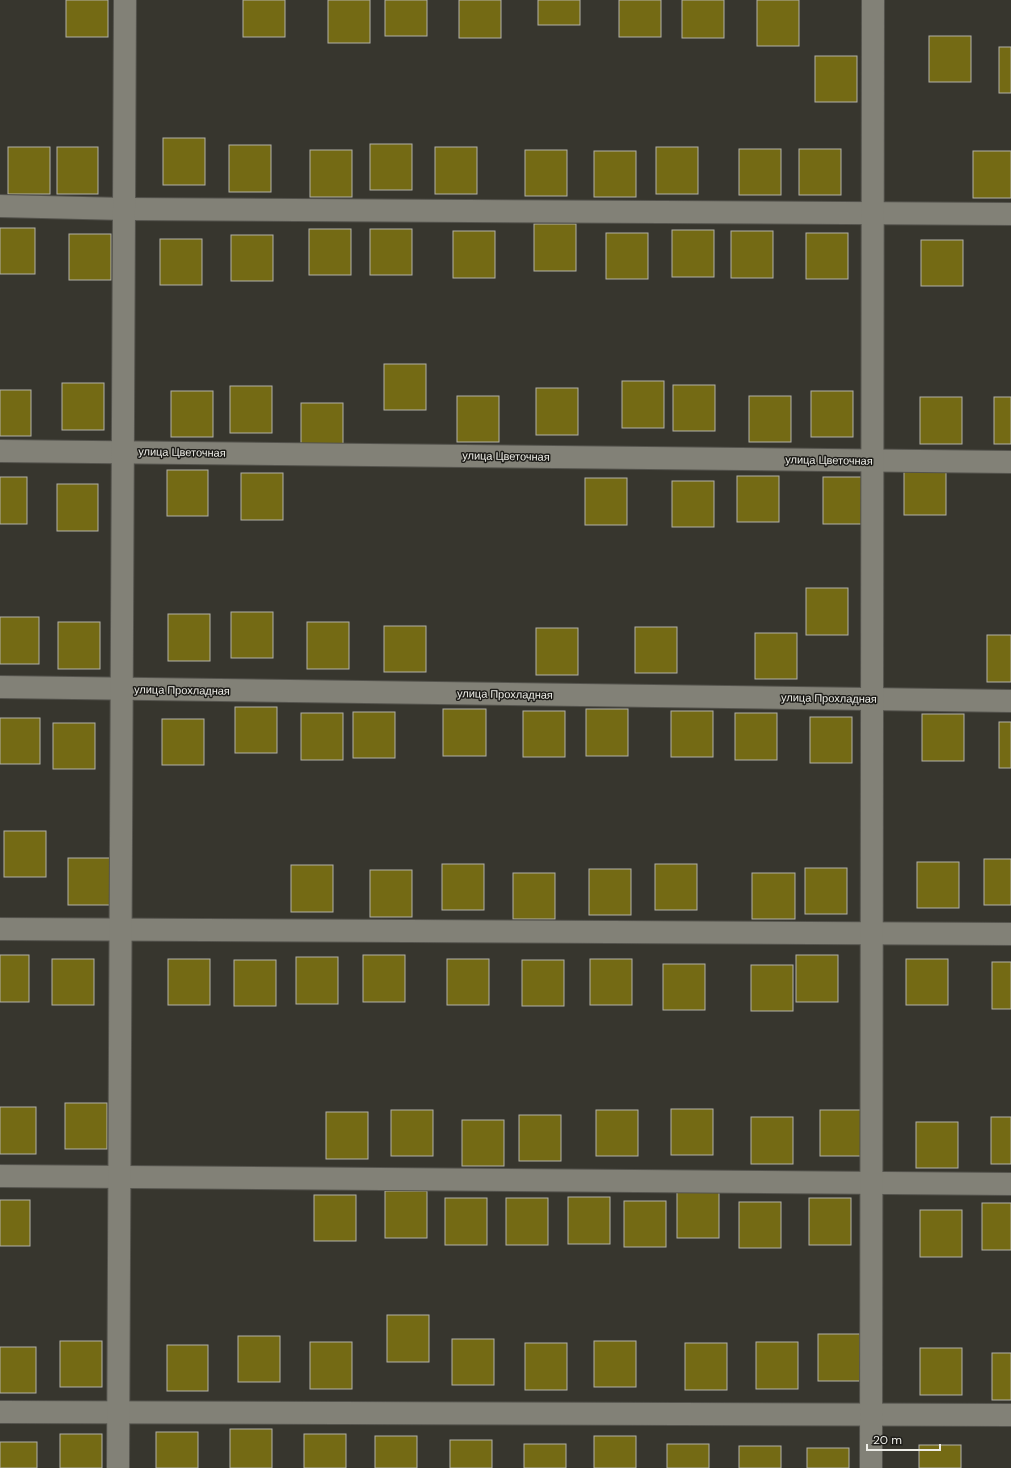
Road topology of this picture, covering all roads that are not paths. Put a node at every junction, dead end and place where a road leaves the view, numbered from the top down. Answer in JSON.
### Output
{"nodes":[{"id":1,"x":125,"y":0,"type":"edge"},
{"id":2,"x":873,"y":0,"type":"edge"},
{"id":3,"x":0,"y":206,"type":"edge"},
{"id":4,"x":124,"y":209,"type":"junction"},
{"id":5,"x":873,"y":213,"type":"junction"},
{"id":6,"x":1011,"y":214,"type":"edge"},
{"id":7,"x":0,"y":451,"type":"edge"},
{"id":8,"x":123,"y":452,"type":"junction"},
{"id":9,"x":873,"y":460,"type":"junction"},
{"id":10,"x":1011,"y":462,"type":"edge"},
{"id":11,"x":0,"y":687,"type":"edge"},
{"id":12,"x":122,"y":689,"type":"junction"},
{"id":13,"x":872,"y":699,"type":"junction"},
{"id":14,"x":1011,"y":701,"type":"edge"},
{"id":15,"x":0,"y":929,"type":"edge"},
{"id":16,"x":120,"y":931,"type":"junction"},
{"id":17,"x":872,"y":934,"type":"junction"},
{"id":18,"x":1011,"y":934,"type":"edge"},
{"id":19,"x":0,"y":1176,"type":"edge"},
{"id":20,"x":120,"y":1177,"type":"junction"},
{"id":21,"x":872,"y":1183,"type":"junction"},
{"id":22,"x":1011,"y":1184,"type":"edge"},
{"id":23,"x":0,"y":1412,"type":"edge"},
{"id":24,"x":118,"y":1413,"type":"junction"},
{"id":25,"x":871,"y":1414,"type":"junction"},
{"id":26,"x":1011,"y":1415,"type":"edge"},
{"id":27,"x":118,"y":1468,"type":"edge"},
{"id":28,"x":871,"y":1468,"type":"edge"}],
"edges":[{"from":1,"to":4,"type":"street"},
{"from":2,"to":5,"type":"street"},
{"from":3,"to":4,"type":"street"},
{"from":4,"to":5,"type":"street"},
{"from":4,"to":8,"type":"street"},
{"from":5,"to":6,"type":"street"},
{"from":5,"to":9,"type":"street"},
{"from":7,"to":8,"type":"street","name":"улица Цветочная"},
{"from":8,"to":9,"type":"street","name":"улица Цветочная"},
{"from":8,"to":12,"type":"street"},
{"from":9,"to":10,"type":"street","name":"улица Цветочная"},
{"from":9,"to":13,"type":"street"},
{"from":11,"to":12,"type":"street","name":"улица Прохладная"},
{"from":12,"to":13,"type":"street","name":"улица Прохладная"},
{"from":12,"to":16,"type":"street"},
{"from":13,"to":14,"type":"street","name":"улица Прохладная"},
{"from":13,"to":17,"type":"street"},
{"from":15,"to":16,"type":"street"},
{"from":16,"to":17,"type":"street"},
{"from":16,"to":20,"type":"street"},
{"from":17,"to":18,"type":"street"},
{"from":17,"to":21,"type":"street"},
{"from":19,"to":20,"type":"street"},
{"from":20,"to":21,"type":"street"},
{"from":20,"to":24,"type":"street"},
{"from":21,"to":22,"type":"street"},
{"from":21,"to":25,"type":"street"},
{"from":23,"to":24,"type":"street"},
{"from":24,"to":25,"type":"street"},
{"from":24,"to":27,"type":"street"},
{"from":25,"to":26,"type":"street"},
{"from":25,"to":28,"type":"street"}]}
